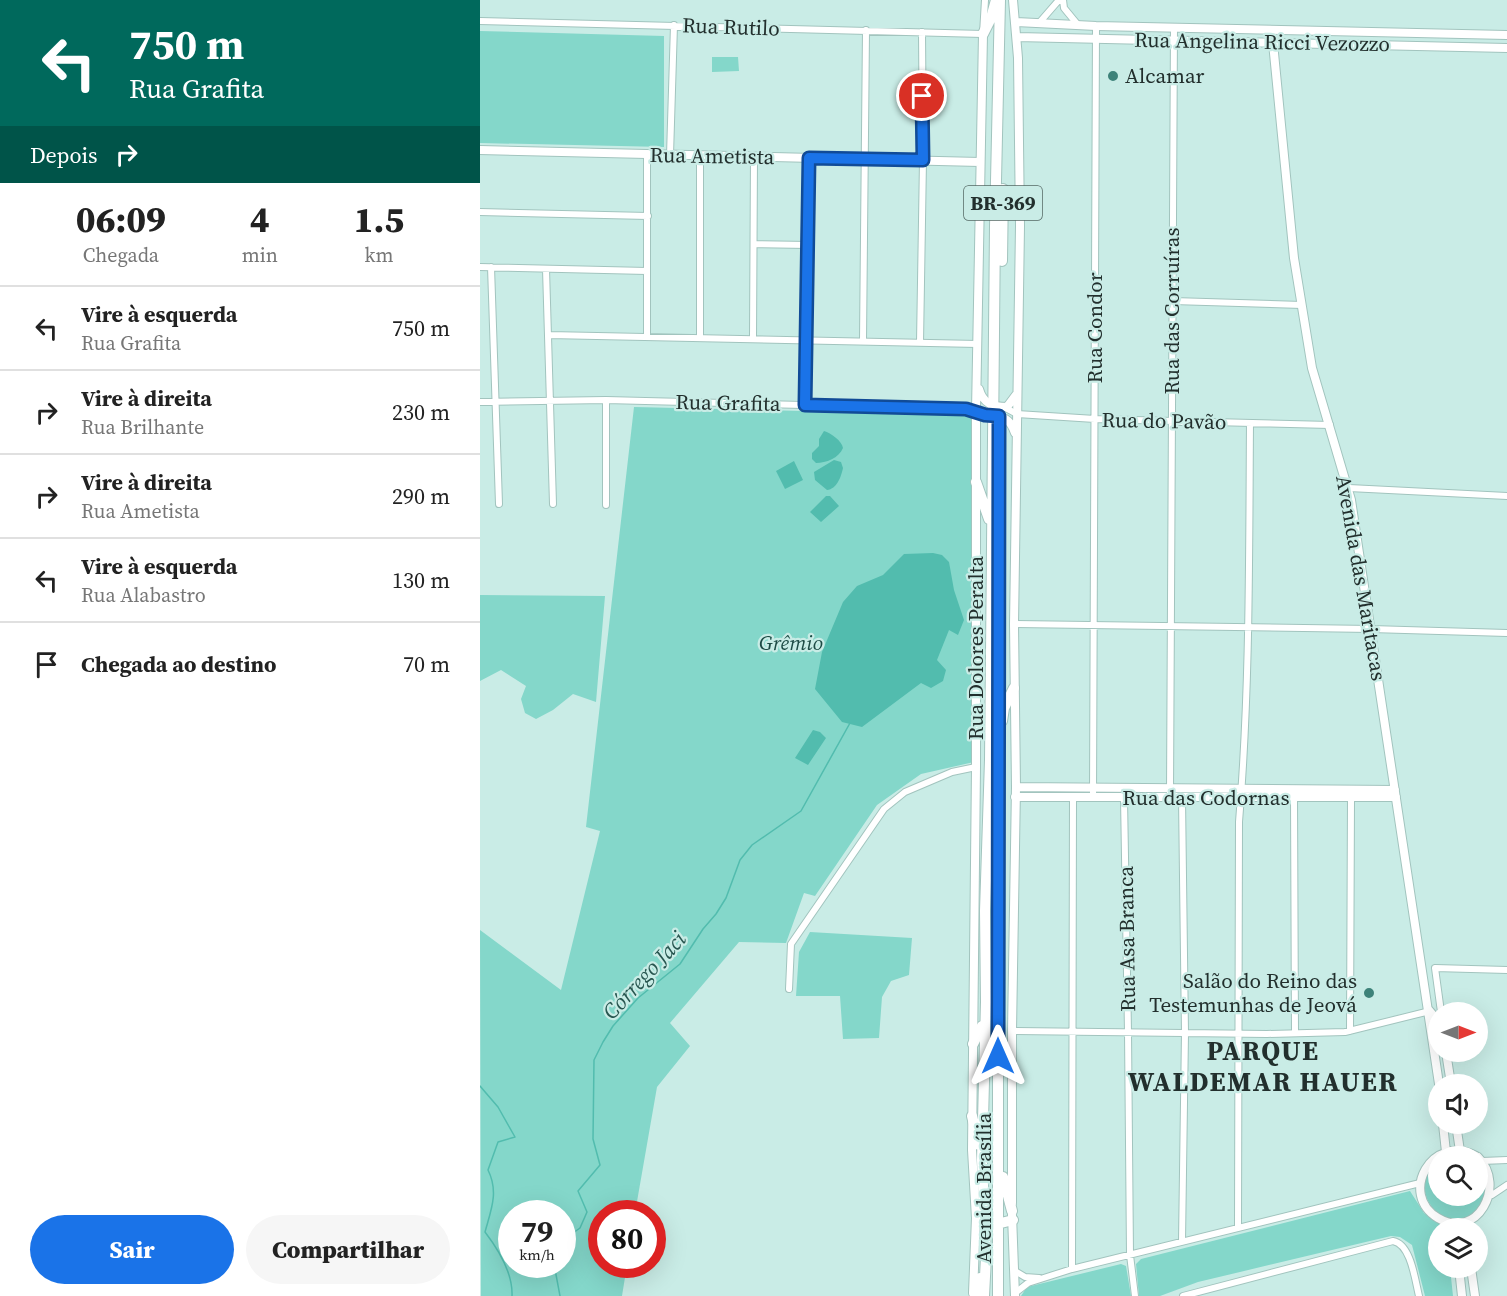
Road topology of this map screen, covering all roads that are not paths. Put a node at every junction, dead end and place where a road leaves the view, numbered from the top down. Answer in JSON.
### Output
{"nodes":[{"id":1,"x":985,"y":0,"type":"edge"},
{"id":2,"x":998,"y":0,"type":"edge"},
{"id":3,"x":1007,"y":0,"type":"edge"},
{"id":4,"x":1013,"y":0,"type":"edge"},
{"id":5,"x":1061,"y":0,"type":"edge"},
{"id":6,"x":480,"y":21,"type":"edge"},
{"id":7,"x":1016,"y":22,"type":"junction"},
{"id":8,"x":1039,"y":23,"type":"junction"},
{"id":9,"x":674,"y":25,"type":"junction"},
{"id":10,"x":1078,"y":25,"type":"junction"},
{"id":11,"x":1096,"y":26,"type":"junction"},
{"id":12,"x":1174,"y":27,"type":"junction"},
{"id":13,"x":866,"y":30,"type":"junction"},
{"id":14,"x":922,"y":32,"type":"junction"},
{"id":15,"x":983,"y":34,"type":"junction"},
{"id":16,"x":1507,"y":35,"type":"edge"},
{"id":17,"x":1017,"y":37,"type":"junction"},
{"id":18,"x":1096,"y":38,"type":"junction"},
{"id":19,"x":1174,"y":40,"type":"junction"},
{"id":20,"x":1273,"y":43,"type":"junction"},
{"id":21,"x":1507,"y":48,"type":"edge"},
{"id":22,"x":480,"y":150,"type":"edge"},
{"id":23,"x":647,"y":154,"type":"junction"},
{"id":24,"x":670,"y":155,"type":"junction"},
{"id":25,"x":700,"y":156,"type":"junction"},
{"id":26,"x":754,"y":156,"type":"junction"},
{"id":27,"x":809,"y":158,"type":"junction"},
{"id":28,"x":865,"y":159,"type":"junction"},
{"id":29,"x":923,"y":160,"type":"junction"},
{"id":30,"x":980,"y":162,"type":"junction"},
{"id":31,"x":480,"y":212,"type":"edge"},
{"id":32,"x":648,"y":216,"type":"junction"},
{"id":33,"x":753,"y":244,"type":"junction"},
{"id":34,"x":808,"y":245,"type":"junction"},
{"id":35,"x":480,"y":267,"type":"edge"},
{"id":36,"x":491,"y":267,"type":"junction"},
{"id":37,"x":546,"y":268,"type":"junction"},
{"id":38,"x":648,"y":271,"type":"junction"},
{"id":39,"x":1173,"y":301,"type":"junction"},
{"id":40,"x":1302,"y":305,"type":"junction"},
{"id":41,"x":549,"y":335,"type":"junction"},
{"id":42,"x":647,"y":336,"type":"junction"},
{"id":43,"x":700,"y":338,"type":"junction"},
{"id":44,"x":753,"y":339,"type":"junction"},
{"id":45,"x":806,"y":340,"type":"junction"},
{"id":46,"x":863,"y":342,"type":"junction"},
{"id":47,"x":920,"y":344,"type":"junction"},
{"id":48,"x":978,"y":344,"type":"junction"},
{"id":49,"x":977,"y":380,"type":"junction"},
{"id":50,"x":1016,"y":394,"type":"junction"},
{"id":51,"x":606,"y":400,"type":"junction"},
{"id":52,"x":495,"y":401,"type":"junction"},
{"id":53,"x":480,"y":402,"type":"edge"},
{"id":54,"x":550,"y":402,"type":"junction"},
{"id":55,"x":805,"y":405,"type":"junction"},
{"id":56,"x":976,"y":411,"type":"junction"},
{"id":57,"x":997,"y":411,"type":"junction"},
{"id":58,"x":1017,"y":414,"type":"junction"},
{"id":59,"x":1095,"y":419,"type":"junction"},
{"id":60,"x":1172,"y":420,"type":"junction"},
{"id":61,"x":1250,"y":423,"type":"junction"},
{"id":62,"x":1330,"y":425,"type":"junction"},
{"id":63,"x":977,"y":431,"type":"junction"},
{"id":64,"x":1017,"y":442,"type":"junction"},
{"id":65,"x":976,"y":482,"type":"junction"},
{"id":66,"x":1349,"y":488,"type":"junction"},
{"id":67,"x":1507,"y":496,"type":"edge"},
{"id":68,"x":499,"y":504,"type":"dead end"},
{"id":69,"x":553,"y":504,"type":"dead end"},
{"id":70,"x":606,"y":505,"type":"dead end"},
{"id":71,"x":992,"y":548,"type":"junction"},
{"id":72,"x":1014,"y":624,"type":"junction"},
{"id":73,"x":1094,"y":627,"type":"junction"},
{"id":74,"x":1171,"y":627,"type":"junction"},
{"id":75,"x":1248,"y":628,"type":"junction"},
{"id":76,"x":1371,"y":629,"type":"junction"},
{"id":77,"x":1507,"y":633,"type":"edge"},
{"id":78,"x":1014,"y":688,"type":"junction"},
{"id":79,"x":997,"y":751,"type":"junction"},
{"id":80,"x":976,"y":767,"type":"junction"},
{"id":81,"x":1016,"y":787,"type":"junction"},
{"id":82,"x":1093,"y":788,"type":"junction"},
{"id":83,"x":1170,"y":788,"type":"junction"},
{"id":84,"x":1193,"y":793,"type":"junction"},
{"id":85,"x":1242,"y":793,"type":"junction"},
{"id":86,"x":1312,"y":794,"type":"junction"},
{"id":87,"x":1395,"y":794,"type":"junction"},
{"id":88,"x":1015,"y":797,"type":"junction"},
{"id":89,"x":1072,"y":798,"type":"junction"},
{"id":90,"x":1093,"y":798,"type":"junction"},
{"id":91,"x":1124,"y":798,"type":"junction"},
{"id":92,"x":1170,"y":798,"type":"junction"},
{"id":93,"x":1182,"y":798,"type":"junction"},
{"id":94,"x":1294,"y":798,"type":"junction"},
{"id":95,"x":1351,"y":798,"type":"junction"},
{"id":96,"x":1507,"y":970,"type":"edge"},
{"id":97,"x":789,"y":989,"type":"dead end"},
{"id":98,"x":986,"y":1002,"type":"junction"},
{"id":99,"x":1440,"y":1002,"type":"edge"},
{"id":100,"x":1428,"y":1005,"type":"edge"},
{"id":101,"x":1428,"y":1011,"type":"edge"},
{"id":102,"x":1012,"y":1030,"type":"junction"},
{"id":103,"x":1072,"y":1031,"type":"junction"},
{"id":104,"x":1350,"y":1031,"type":"junction"},
{"id":105,"x":1128,"y":1032,"type":"junction"},
{"id":106,"x":1185,"y":1033,"type":"junction"},
{"id":107,"x":1295,"y":1033,"type":"junction"},
{"id":108,"x":1240,"y":1034,"type":"junction"},
{"id":109,"x":973,"y":1044,"type":"junction"},
{"id":110,"x":972,"y":1116,"type":"junction"},
{"id":111,"x":998,"y":1126,"type":"junction"},
{"id":112,"x":1488,"y":1159,"type":"edge"},
{"id":113,"x":982,"y":1160,"type":"junction"},
{"id":114,"x":1507,"y":1160,"type":"edge"},
{"id":115,"x":1428,"y":1165,"type":"edge"},
{"id":116,"x":1488,"y":1172,"type":"edge"},
{"id":117,"x":984,"y":1179,"type":"junction"},
{"id":118,"x":1420,"y":1183,"type":"junction"},
{"id":119,"x":1507,"y":1185,"type":"edge"},
{"id":120,"x":1492,"y":1195,"type":"junction"},
{"id":121,"x":1438,"y":1218,"type":"edge"},
{"id":122,"x":1475,"y":1218,"type":"edge"},
{"id":123,"x":1007,"y":1219,"type":"junction"},
{"id":124,"x":1238,"y":1228,"type":"junction"},
{"id":125,"x":1182,"y":1242,"type":"junction"},
{"id":126,"x":1130,"y":1255,"type":"junction"},
{"id":127,"x":986,"y":1257,"type":"junction"},
{"id":128,"x":1072,"y":1269,"type":"junction"},
{"id":129,"x":1015,"y":1271,"type":"junction"},
{"id":130,"x":1042,"y":1278,"type":"junction"},
{"id":131,"x":1460,"y":1278,"type":"edge"},
{"id":132,"x":1472,"y":1278,"type":"edge"},
{"id":133,"x":1015,"y":1294,"type":"edge"},
{"id":134,"x":975,"y":1296,"type":"edge"},
{"id":135,"x":984,"y":1296,"type":"edge"},
{"id":136,"x":998,"y":1296,"type":"edge"},
{"id":137,"x":1135,"y":1296,"type":"edge"},
{"id":138,"x":1183,"y":1296,"type":"edge"},
{"id":139,"x":1419,"y":1296,"type":"edge"},
{"id":140,"x":1462,"y":1296,"type":"edge"},
{"id":141,"x":1475,"y":1296,"type":"edge"}],
"edges":[{"from":1,"to":15,"type":"street","name":"Rua Dolores Peralta"},
{"from":2,"to":15,"type":"highway"},
{"from":2,"to":57,"type":"highway","name":"Avenida Brasília","number":"BR-369"},
{"from":3,"to":57,"type":"highway","name":"Avenida Brasília","number":"BR-369"},
{"from":4,"to":7,"type":"street"},
{"from":5,"to":8,"type":"street"},
{"from":5,"to":10,"type":"street"},
{"from":6,"to":9,"type":"street","name":"Rua Rutilo"},
{"from":7,"to":8,"type":"street","name":"Rua Angelina Ricci Vezozzo"},
{"from":7,"to":17,"type":"street"},
{"from":8,"to":10,"type":"street","name":"Rua Angelina Ricci Vezozzo"},
{"from":9,"to":13,"type":"street","name":"Rua Rutilo"},
{"from":9,"to":24,"type":"street"},
{"from":10,"to":11,"type":"street","name":"Rua Angelina Ricci Vezozzo"},
{"from":11,"to":12,"type":"street","name":"Rua Angelina Ricci Vezozzo"},
{"from":11,"to":18,"type":"street","name":"Rua Condor"},
{"from":12,"to":16,"type":"street","name":"Rua Angelina Ricci Vezozzo"},
{"from":12,"to":19,"type":"street","name":"Rua das Corruíras"},
{"from":13,"to":14,"type":"street","name":"Rua Rutilo"},
{"from":13,"to":28,"type":"street"},
{"from":14,"to":15,"type":"street","name":"Rua Rutilo"},
{"from":14,"to":29,"type":"street"},
{"from":15,"to":30,"type":"street","name":"Rua Dolores Peralta"},
{"from":17,"to":18,"type":"street","name":"Rua Angelina Ricci Vezozzo"},
{"from":17,"to":50,"type":"street"},
{"from":18,"to":19,"type":"street","name":"Rua Angelina Ricci Vezozzo"},
{"from":18,"to":59,"type":"street","name":"Rua Condor"},
{"from":19,"to":20,"type":"street","name":"Rua Angelina Ricci Vezozzo"},
{"from":19,"to":39,"type":"street","name":"Rua das Corruíras"},
{"from":20,"to":21,"type":"street","name":"Rua Angelina Ricci Vezozzo"},
{"from":20,"to":40,"type":"street","name":"Avenida das Maritacas"},
{"from":22,"to":23,"type":"street","name":"Rua Ametista"},
{"from":23,"to":24,"type":"street","name":"Rua Ametista"},
{"from":23,"to":32,"type":"street"},
{"from":24,"to":25,"type":"street","name":"Rua Ametista"},
{"from":25,"to":26,"type":"street","name":"Rua Ametista"},
{"from":25,"to":43,"type":"street"},
{"from":26,"to":27,"type":"street","name":"Rua Ametista"},
{"from":26,"to":33,"type":"street"},
{"from":27,"to":28,"type":"street","name":"Rua Ametista"},
{"from":27,"to":34,"type":"street"},
{"from":28,"to":29,"type":"street","name":"Rua Ametista"},
{"from":28,"to":46,"type":"street"},
{"from":29,"to":30,"type":"street","name":"Rua Ametista"},
{"from":29,"to":47,"type":"street"},
{"from":30,"to":48,"type":"street","name":"Rua Dolores Peralta"},
{"from":31,"to":32,"type":"street"},
{"from":32,"to":38,"type":"street"},
{"from":33,"to":34,"type":"street"},
{"from":33,"to":44,"type":"street"},
{"from":34,"to":45,"type":"street"},
{"from":35,"to":36,"type":"street"},
{"from":36,"to":37,"type":"street"},
{"from":36,"to":52,"type":"street"},
{"from":37,"to":38,"type":"street"},
{"from":37,"to":41,"type":"street"},
{"from":38,"to":42,"type":"street"},
{"from":39,"to":40,"type":"street"},
{"from":39,"to":60,"type":"street","name":"Rua das Corruíras"},
{"from":40,"to":62,"type":"street","name":"Avenida das Maritacas"},
{"from":41,"to":42,"type":"street"},
{"from":41,"to":54,"type":"street"},
{"from":42,"to":43,"type":"street"},
{"from":43,"to":44,"type":"street"},
{"from":44,"to":45,"type":"street"},
{"from":45,"to":46,"type":"street"},
{"from":45,"to":55,"type":"street"},
{"from":46,"to":47,"type":"street"},
{"from":47,"to":48,"type":"street"},
{"from":48,"to":49,"type":"street","name":"Rua Dolores Peralta"},
{"from":49,"to":56,"type":"street","name":"Rua Dolores Peralta"},
{"from":49,"to":57,"type":"street"},
{"from":50,"to":57,"type":"street"},
{"from":50,"to":58,"type":"street"},
{"from":51,"to":54,"type":"street","name":"Rua Grafita"},
{"from":51,"to":55,"type":"street","name":"Rua Grafita"},
{"from":51,"to":70,"type":"street"},
{"from":52,"to":53,"type":"street","name":"Rua Grafita"},
{"from":52,"to":54,"type":"street","name":"Rua Grafita"},
{"from":52,"to":68,"type":"street"},
{"from":54,"to":69,"type":"street"},
{"from":55,"to":56,"type":"street","name":"Rua Grafita"},
{"from":56,"to":57,"type":"street"},
{"from":56,"to":63,"type":"street","name":"Rua Dolores Peralta"},
{"from":57,"to":58,"type":"street","name":"Rua do Pavão"},
{"from":57,"to":63,"type":"street"},
{"from":57,"to":64,"type":"street"},
{"from":57,"to":71,"type":"highway","name":"Avenida Brasília","number":"BR-369"},
{"from":57,"to":79,"type":"highway","name":"Avenida Brasília","number":"BR-369"},
{"from":58,"to":59,"type":"street","name":"Rua do Pavão"},
{"from":58,"to":64,"type":"street"},
{"from":59,"to":60,"type":"street","name":"Rua do Pavão"},
{"from":59,"to":73,"type":"street","name":"Rua Condor"},
{"from":60,"to":61,"type":"street","name":"Rua do Pavão"},
{"from":60,"to":74,"type":"street","name":"Rua das Corruíras"},
{"from":61,"to":62,"type":"street","name":"Rua do Pavão"},
{"from":61,"to":75,"type":"street"},
{"from":62,"to":66,"type":"street","name":"Avenida das Maritacas"},
{"from":63,"to":65,"type":"street","name":"Rua Dolores Peralta"},
{"from":64,"to":72,"type":"street"},
{"from":65,"to":71,"type":"highway"},
{"from":65,"to":80,"type":"street","name":"Rua Dolores Peralta"},
{"from":66,"to":67,"type":"street"},
{"from":66,"to":76,"type":"street","name":"Avenida das Maritacas"},
{"from":71,"to":98,"type":"highway","name":"Avenida Brasília","number":"BR-369"},
{"from":72,"to":73,"type":"street"},
{"from":72,"to":78,"type":"street"},
{"from":73,"to":74,"type":"street"},
{"from":73,"to":82,"type":"street","name":"Rua Condor"},
{"from":74,"to":75,"type":"street"},
{"from":74,"to":83,"type":"street","name":"Rua das Corruíras"},
{"from":75,"to":76,"type":"street"},
{"from":75,"to":85,"type":"street"},
{"from":76,"to":77,"type":"street"},
{"from":76,"to":87,"type":"street","name":"Avenida das Maritacas"},
{"from":78,"to":79,"type":"highway"},
{"from":78,"to":81,"type":"street"},
{"from":79,"to":111,"type":"highway","name":"Avenida Brasília","number":"BR-369"},
{"from":80,"to":97,"type":"street"},
{"from":80,"to":109,"type":"street","name":"Rua Dolores Peralta"},
{"from":81,"to":82,"type":"street","name":"Rua das Codornas"},
{"from":81,"to":88,"type":"street"},
{"from":82,"to":83,"type":"street","name":"Rua das Codornas"},
{"from":82,"to":90,"type":"street","name":"Rua Condor"},
{"from":83,"to":84,"type":"street","name":"Rua das Codornas"},
{"from":83,"to":92,"type":"street","name":"Rua das Corruíras"},
{"from":84,"to":85,"type":"street","name":"Rua das Codornas"},
{"from":84,"to":93,"type":"street","name":"Rua das Codornas"},
{"from":85,"to":86,"type":"street","name":"Rua das Codornas"},
{"from":85,"to":94,"type":"street","name":"Rua das Codornas"},
{"from":85,"to":108,"type":"street"},
{"from":86,"to":87,"type":"street","name":"Rua das Codornas"},
{"from":86,"to":94,"type":"street","name":"Rua das Codornas"},
{"from":86,"to":95,"type":"street","name":"Rua das Codornas"},
{"from":87,"to":95,"type":"street","name":"Rua das Codornas"},
{"from":87,"to":100,"type":"street","name":"Avenida das Maritacas"},
{"from":88,"to":89,"type":"street","name":"Rua das Codornas"},
{"from":88,"to":102,"type":"street"},
{"from":89,"to":90,"type":"street","name":"Rua das Codornas"},
{"from":89,"to":103,"type":"street"},
{"from":90,"to":91,"type":"street","name":"Rua das Codornas"},
{"from":91,"to":92,"type":"street","name":"Rua das Codornas"},
{"from":91,"to":105,"type":"street","name":"Rua Asa Branca"},
{"from":92,"to":93,"type":"street","name":"Rua das Codornas"},
{"from":93,"to":106,"type":"street"},
{"from":94,"to":107,"type":"street"},
{"from":95,"to":104,"type":"street"},
{"from":96,"to":99,"type":"street"},
{"from":98,"to":109,"type":"highway"},
{"from":98,"to":113,"type":"highway","name":"Avenida Brasília","number":"BR-369"},
{"from":101,"to":104,"type":"street"},
{"from":102,"to":103,"type":"street"},
{"from":102,"to":123,"type":"street"},
{"from":103,"to":105,"type":"street"},
{"from":103,"to":128,"type":"street"},
{"from":104,"to":107,"type":"street"},
{"from":105,"to":106,"type":"street"},
{"from":105,"to":126,"type":"street","name":"Rua Asa Branca"},
{"from":106,"to":108,"type":"street"},
{"from":106,"to":125,"type":"street"},
{"from":107,"to":108,"type":"street"},
{"from":108,"to":124,"type":"street"},
{"from":109,"to":110,"type":"street","name":"Rua Dolores Peralta"},
{"from":110,"to":113,"type":"highway"},
{"from":110,"to":134,"type":"street","name":"Rua Dolores Peralta"},
{"from":111,"to":123,"type":"highway","name":"Avenida Brasília","number":"BR-369"},
{"from":111,"to":123,"type":"highway"},
{"from":112,"to":114,"type":"street"},
{"from":113,"to":117,"type":"highway","name":"Avenida Brasília","number":"BR-369"},
{"from":115,"to":118,"type":"street"},
{"from":116,"to":120,"type":"street"},
{"from":117,"to":123,"type":"highway"},
{"from":117,"to":127,"type":"highway","name":"Avenida Brasília","number":"BR-369"},
{"from":118,"to":121,"type":"street"},
{"from":118,"to":124,"type":"street"},
{"from":119,"to":120,"type":"street"},
{"from":120,"to":122,"type":"street"},
{"from":123,"to":129,"type":"street"},
{"from":123,"to":136,"type":"highway","name":"Avenida Brasília","number":"BR-369"},
{"from":124,"to":125,"type":"street"},
{"from":125,"to":126,"type":"street"},
{"from":126,"to":128,"type":"street"},
{"from":126,"to":137,"type":"street","name":"Rua Asa Branca"},
{"from":127,"to":134,"type":"highway"},
{"from":127,"to":135,"type":"highway","name":"Avenida Brasília","number":"BR-369"},
{"from":128,"to":130,"type":"street"},
{"from":129,"to":130,"type":"street"},
{"from":129,"to":133,"type":"street"},
{"from":130,"to":133,"type":"street"},
{"from":131,"to":140,"type":"street"},
{"from":132,"to":141,"type":"street"},
{"from":138,"to":139,"type":"street"}]}
